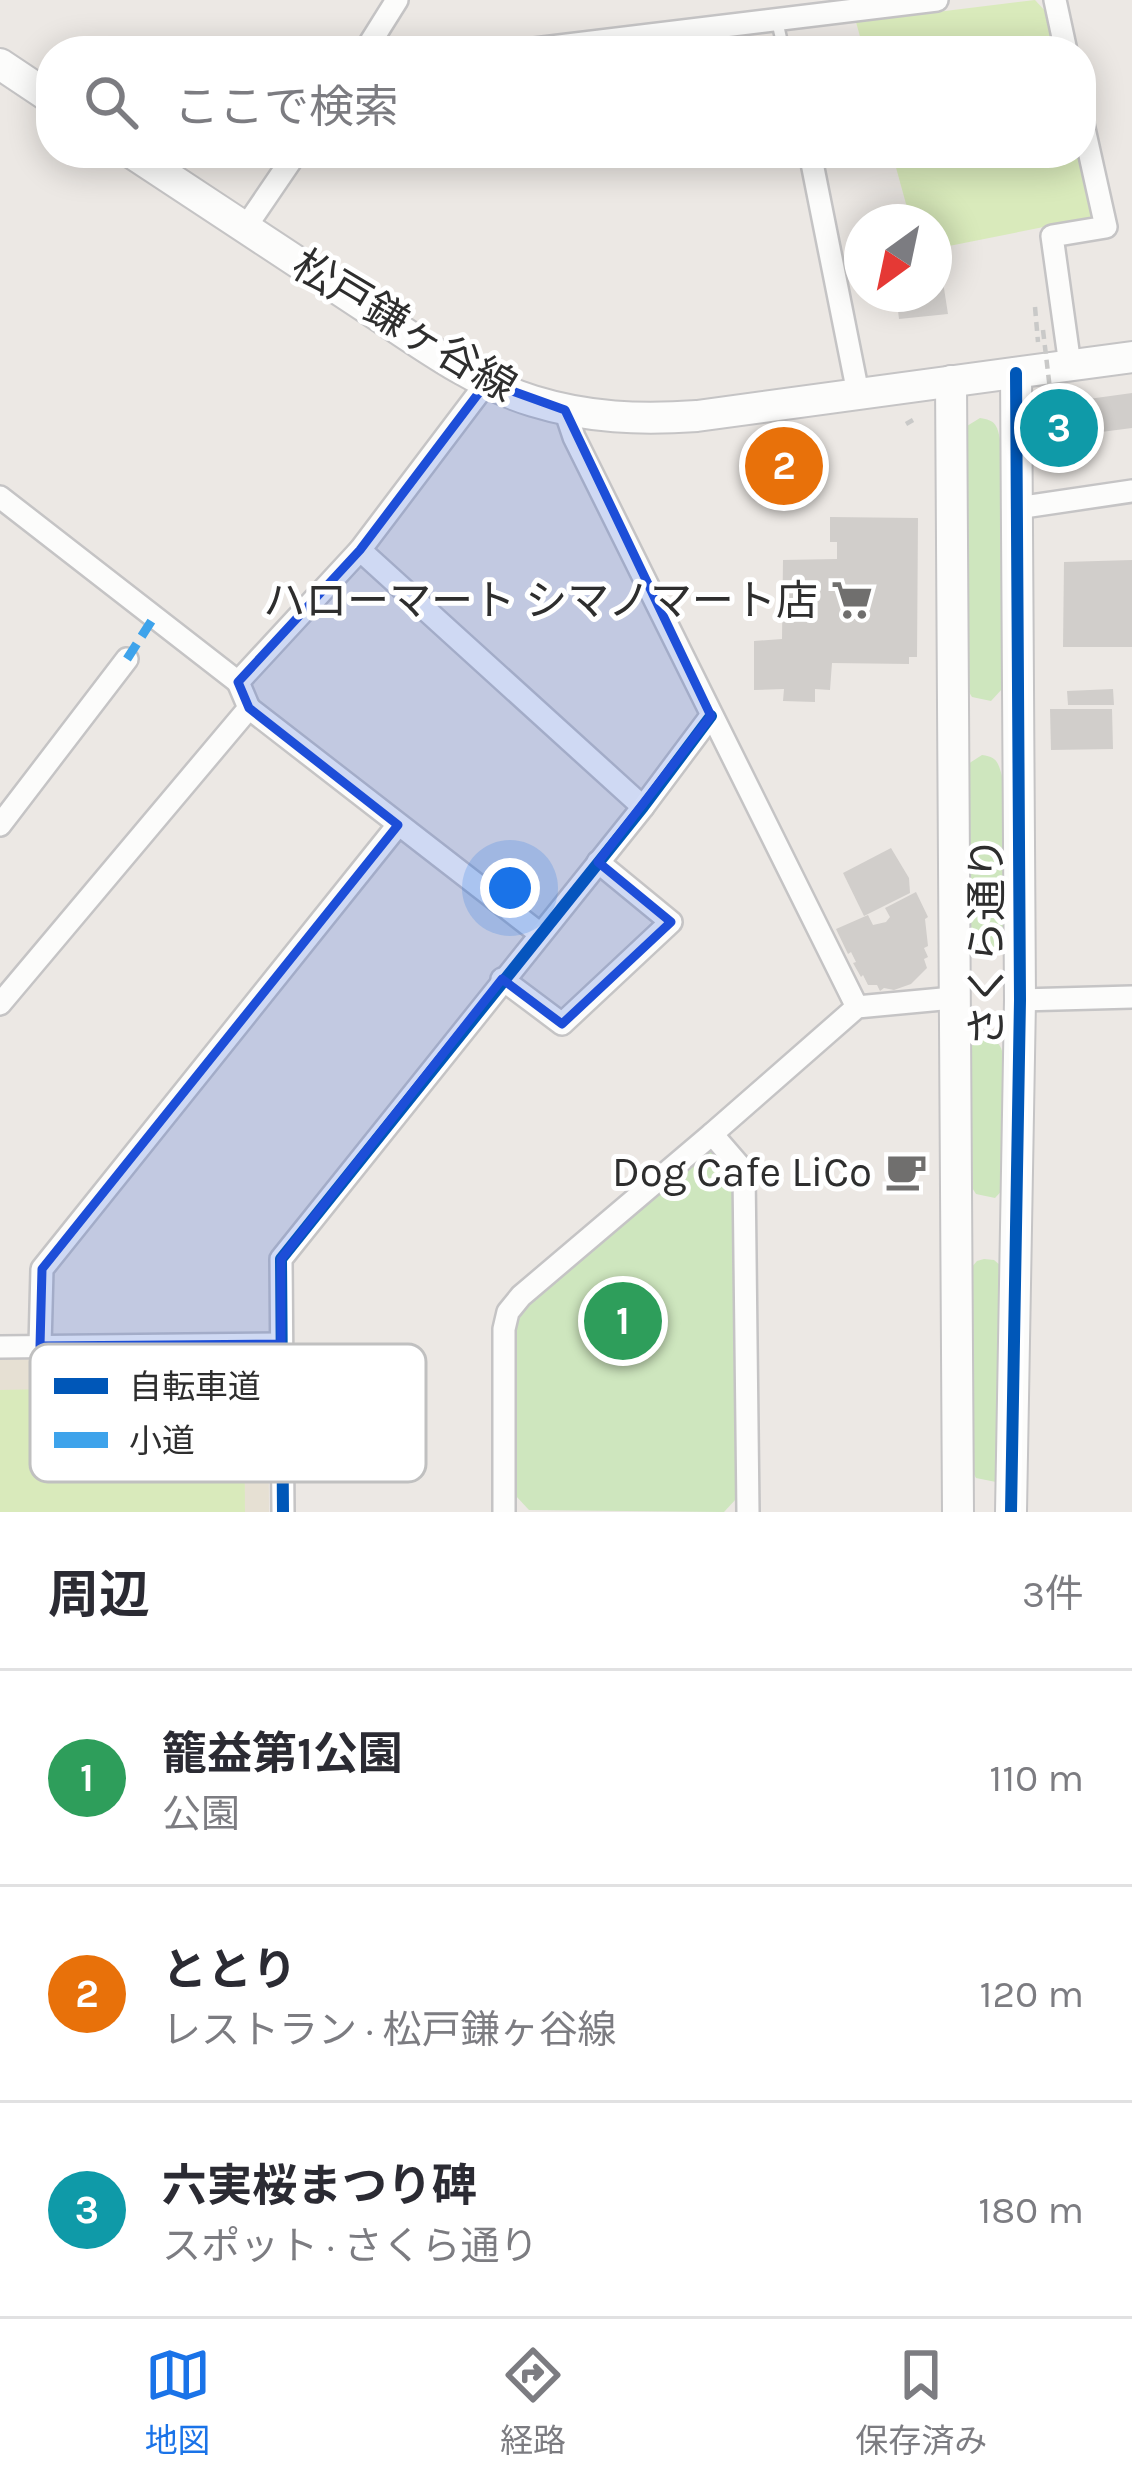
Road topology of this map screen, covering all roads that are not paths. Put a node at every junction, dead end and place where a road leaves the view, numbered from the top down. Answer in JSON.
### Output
{"nodes":[{"id":1,"x":397,"y":0,"type":"edge"},
{"id":2,"x":937,"y":0,"type":"edge"},
{"id":3,"x":1054,"y":0,"type":"edge"},
{"id":4,"x":781,"y":14,"type":"edge"},
{"id":5,"x":374,"y":36,"type":"edge"},
{"id":6,"x":625,"y":36,"type":"edge"},
{"id":7,"x":1062,"y":36,"type":"edge"},
{"id":8,"x":0,"y":64,"type":"edge"},
{"id":9,"x":36,"y":88,"type":"edge"},
{"id":10,"x":155,"y":168,"type":"edge"},
{"id":11,"x":286,"y":168,"type":"edge"},
{"id":12,"x":813,"y":168,"type":"edge"},
{"id":13,"x":1093,"y":168,"type":"edge"},
{"id":14,"x":245,"y":228,"type":"junction"},
{"id":15,"x":1132,"y":357,"type":"edge"},
{"id":16,"x":1070,"y":365,"type":"junction"},
{"id":17,"x":1016,"y":373,"type":"junction"},
{"id":18,"x":950,"y":381,"type":"junction"},
{"id":19,"x":487,"y":382,"type":"junction"},
{"id":20,"x":858,"y":393,"type":"junction"},
{"id":21,"x":565,"y":410,"type":"junction"},
{"id":22,"x":1132,"y":490,"type":"edge"},
{"id":23,"x":0,"y":497,"type":"edge"},
{"id":24,"x":1017,"y":508,"type":"junction"},
{"id":25,"x":360,"y":550,"type":"junction"},
{"id":26,"x":127,"y":659,"type":"dead end"},
{"id":27,"x":238,"y":682,"type":"junction"},
{"id":28,"x":249,"y":708,"type":"junction"},
{"id":29,"x":711,"y":716,"type":"junction"},
{"id":30,"x":643,"y":807,"type":"junction"},
{"id":31,"x":0,"y":824,"type":"edge"},
{"id":32,"x":398,"y":825,"type":"junction"},
{"id":33,"x":598,"y":862,"type":"junction"},
{"id":34,"x":539,"y":933,"type":"junction"},
{"id":35,"x":502,"y":979,"type":"junction"},
{"id":36,"x":953,"y":998,"type":"junction"},
{"id":37,"x":1132,"y":998,"type":"edge"},
{"id":38,"x":1020,"y":1000,"type":"junction"},
{"id":39,"x":0,"y":1004,"type":"edge"},
{"id":40,"x":857,"y":1007,"type":"junction"},
{"id":41,"x":712,"y":1134,"type":"junction"},
{"id":42,"x":40,"y":1344,"type":"edge"},
{"id":43,"x":281,"y":1344,"type":"edge"},
{"id":44,"x":283,"y":1482,"type":"edge"},
{"id":45,"x":283,"y":1512,"type":"edge"},
{"id":46,"x":504,"y":1512,"type":"edge"},
{"id":47,"x":748,"y":1512,"type":"edge"},
{"id":48,"x":958,"y":1512,"type":"edge"},
{"id":49,"x":1011,"y":1512,"type":"edge"}],
"edges":[{"from":1,"to":5,"type":"street"},
{"from":2,"to":4,"type":"street"},
{"from":3,"to":7,"type":"street"},
{"from":4,"to":6,"type":"street"},
{"from":8,"to":9,"type":"street"},
{"from":10,"to":14,"type":"street","name":"松戸鎌ヶ谷線"},
{"from":11,"to":14,"type":"street"},
{"from":12,"to":20,"type":"street"},
{"from":13,"to":16,"type":"street"},
{"from":14,"to":19,"type":"street","name":"松戸鎌ヶ谷線"},
{"from":15,"to":16,"type":"street","name":"松戸鎌ヶ谷線"},
{"from":16,"to":17,"type":"street","name":"松戸鎌ヶ谷線"},
{"from":17,"to":18,"type":"street","name":"松戸鎌ヶ谷線"},
{"from":17,"to":24,"type":"street","name":"さくら通り"},
{"from":18,"to":20,"type":"street","name":"松戸鎌ヶ谷線"},
{"from":18,"to":36,"type":"street","name":"さくら通り"},
{"from":19,"to":21,"type":"street","name":"松戸鎌ヶ谷線"},
{"from":19,"to":25,"type":"street"},
{"from":20,"to":21,"type":"street","name":"松戸鎌ヶ谷線"},
{"from":21,"to":29,"type":"street"},
{"from":22,"to":24,"type":"street"},
{"from":23,"to":27,"type":"street"},
{"from":24,"to":38,"type":"street","name":"さくら通り"},
{"from":25,"to":27,"type":"street"},
{"from":25,"to":30,"type":"street"},
{"from":26,"to":31,"type":"street"},
{"from":27,"to":28,"type":"street"},
{"from":28,"to":32,"type":"street"},
{"from":28,"to":39,"type":"street"},
{"from":29,"to":30,"type":"street"},
{"from":29,"to":40,"type":"street"},
{"from":30,"to":33,"type":"street"},
{"from":32,"to":34,"type":"street"},
{"from":32,"to":42,"type":"street"},
{"from":33,"to":34,"type":"street"},
{"from":33,"to":35,"type":"street"},
{"from":34,"to":35,"type":"street"},
{"from":35,"to":43,"type":"street"},
{"from":36,"to":40,"type":"street"},
{"from":36,"to":48,"type":"street","name":"さくら通り"},
{"from":37,"to":38,"type":"street"},
{"from":38,"to":49,"type":"street","name":"さくら通り"},
{"from":40,"to":41,"type":"street"},
{"from":41,"to":46,"type":"street"},
{"from":41,"to":47,"type":"street"},
{"from":44,"to":45,"type":"street"}]}
